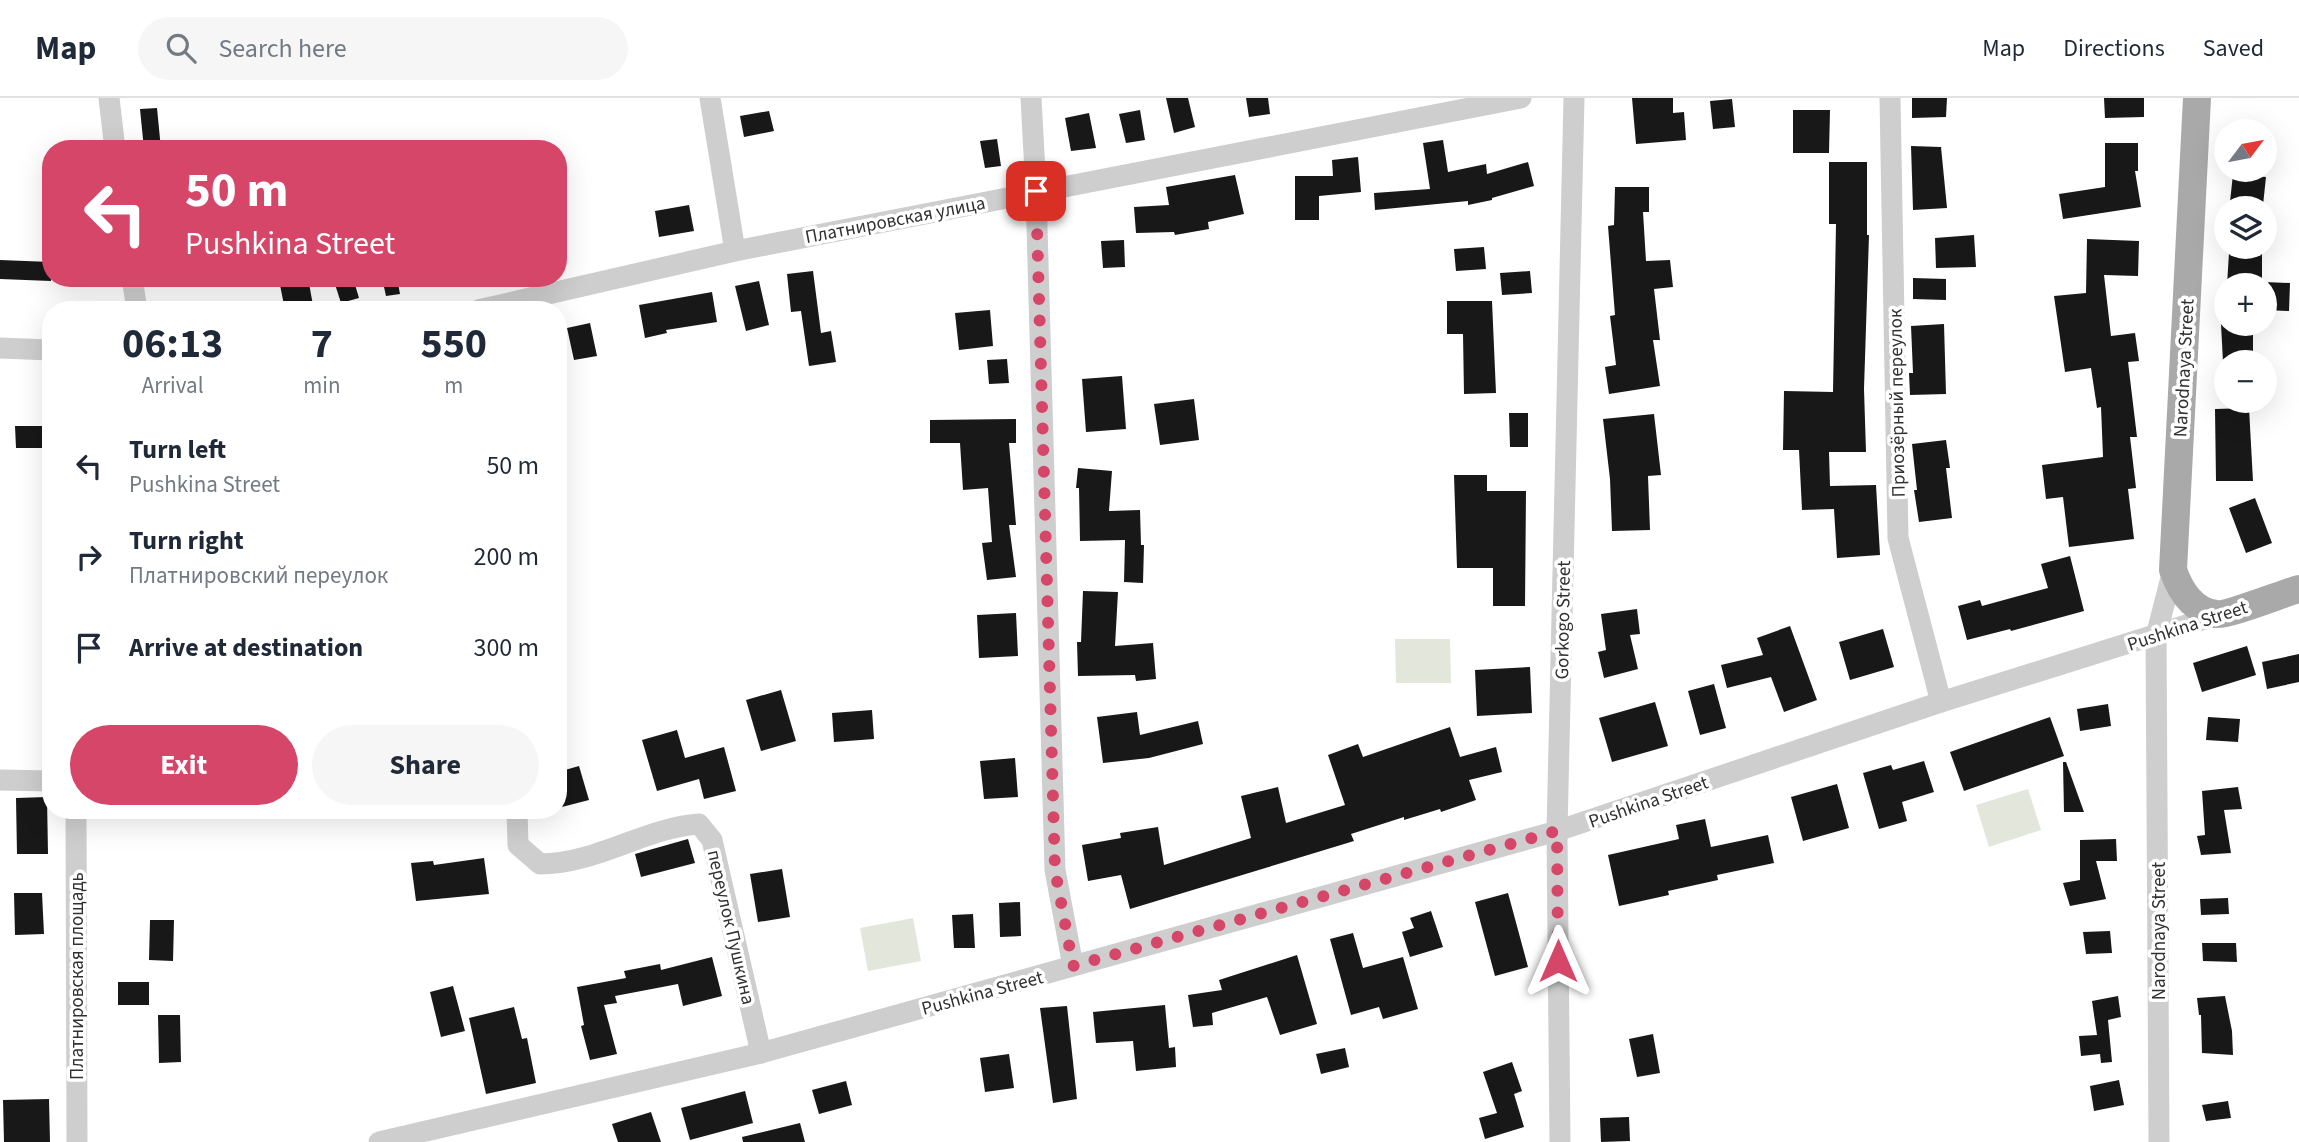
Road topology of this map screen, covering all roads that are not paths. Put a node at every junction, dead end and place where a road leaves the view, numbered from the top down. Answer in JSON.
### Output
{"nodes":[{"id":1,"x":110,"y":98,"type":"edge"},
{"id":2,"x":710,"y":98,"type":"edge"},
{"id":3,"x":1031,"y":98,"type":"edge"},
{"id":4,"x":1521,"y":98,"type":"edge"},
{"id":5,"x":1574,"y":98,"type":"edge"},
{"id":6,"x":1890,"y":98,"type":"edge"},
{"id":7,"x":2197,"y":98,"type":"edge"},
{"id":8,"x":114,"y":140,"type":"edge"},
{"id":9,"x":1036,"y":191,"type":"junction"},
{"id":10,"x":734,"y":251,"type":"junction"},
{"id":11,"x":517,"y":301,"type":"edge"},
{"id":12,"x":0,"y":348,"type":"edge"},
{"id":13,"x":42,"y":350,"type":"edge"},
{"id":14,"x":2173,"y":570,"type":"junction"},
{"id":15,"x":2299,"y":589,"type":"edge"},
{"id":16,"x":2218,"y":615,"type":"junction"},
{"id":17,"x":2156,"y":636,"type":"junction"},
{"id":18,"x":1941,"y":702,"type":"junction"},
{"id":19,"x":0,"y":780,"type":"edge"},
{"id":20,"x":42,"y":781,"type":"edge"},
{"id":21,"x":76,"y":819,"type":"edge"},
{"id":22,"x":517,"y":819,"type":"edge"},
{"id":23,"x":1557,"y":831,"type":"junction"},
{"id":24,"x":1073,"y":966,"type":"junction"},
{"id":25,"x":761,"y":1052,"type":"junction"},
{"id":26,"x":77,"y":1142,"type":"edge"},
{"id":27,"x":379,"y":1142,"type":"edge"},
{"id":28,"x":1560,"y":1142,"type":"edge"},
{"id":29,"x":2158,"y":1142,"type":"edge"}],
"edges":[{"from":1,"to":8,"type":"street"},
{"from":2,"to":10,"type":"street"},
{"from":3,"to":9,"type":"street"},
{"from":4,"to":9,"type":"street","name":"Платнировская улица"},
{"from":5,"to":23,"type":"street","name":"Gorkogo Street"},
{"from":6,"to":18,"type":"street","name":"Приозёрный переулок"},
{"from":7,"to":14,"type":"main road","name":"Narodnaya Street"},
{"from":9,"to":10,"type":"street","name":"Платнировская улица"},
{"from":9,"to":24,"type":"street"},
{"from":10,"to":11,"type":"street","name":"Платнировская улица"},
{"from":12,"to":13,"type":"street"},
{"from":14,"to":16,"type":"main road"},
{"from":14,"to":17,"type":"street","name":"Narodnaya Street"},
{"from":15,"to":16,"type":"main road","name":"Pushkina Street"},
{"from":16,"to":17,"type":"street","name":"Pushkina Street"},
{"from":17,"to":18,"type":"street","name":"Pushkina Street"},
{"from":17,"to":29,"type":"street","name":"Narodnaya Street"},
{"from":18,"to":23,"type":"street","name":"Pushkina Street"},
{"from":19,"to":20,"type":"street"},
{"from":21,"to":26,"type":"street","name":"Платнировская площадь"},
{"from":22,"to":25,"type":"street","name":"переулок Пушкина"},
{"from":23,"to":24,"type":"street","name":"Pushkina Street"},
{"from":23,"to":28,"type":"street","name":"Gorkogo Street"},
{"from":24,"to":25,"type":"street","name":"Pushkina Street"},
{"from":25,"to":27,"type":"street","name":"Pushkina Street"}]}
